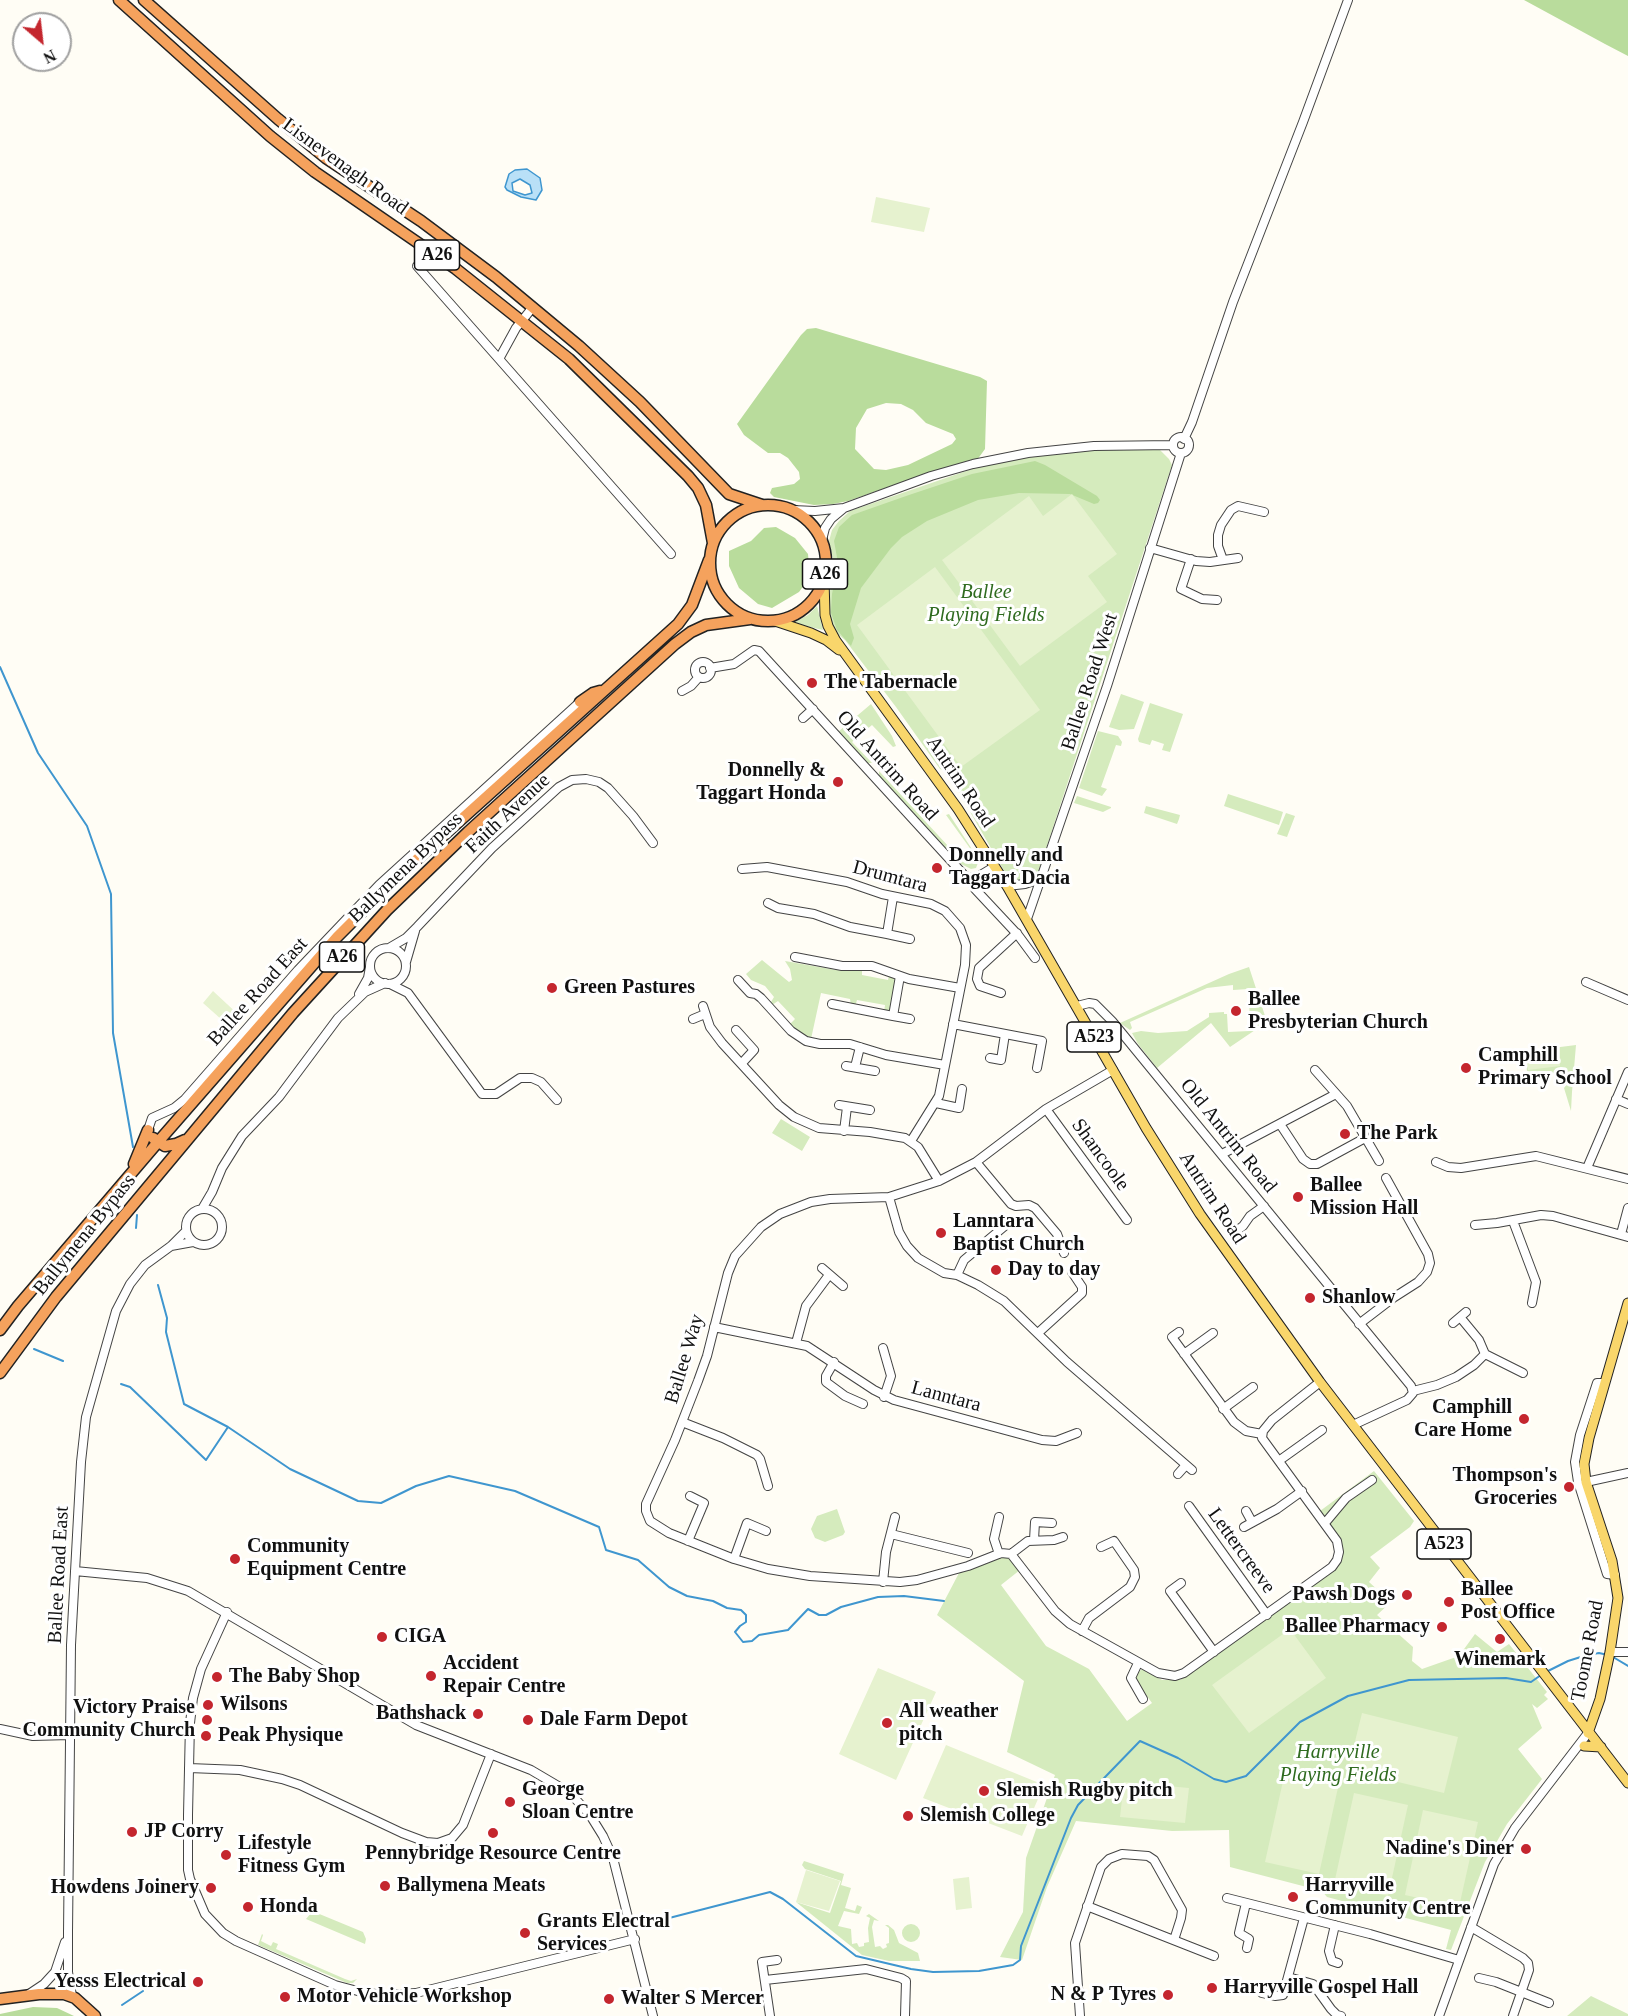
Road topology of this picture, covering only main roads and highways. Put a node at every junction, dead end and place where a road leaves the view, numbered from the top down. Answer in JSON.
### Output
{"nodes":[{"id":1,"x":119,"y":0,"type":"edge"},
{"id":2,"x":144,"y":0,"type":"edge"},
{"id":3,"x":527,"y":314,"type":"junction"},
{"id":4,"x":762,"y":505,"type":"junction"},
{"id":5,"x":712,"y":543,"type":"junction"},
{"id":6,"x":709,"y":560,"type":"junction"},
{"id":7,"x":824,"y":579,"type":"junction"},
{"id":8,"x":750,"y":619,"type":"junction"},
{"id":9,"x":775,"y":621,"type":"junction"},
{"id":10,"x":845,"y":655,"type":"junction"},
{"id":11,"x":609,"y":688,"type":"junction"},
{"id":12,"x":580,"y":702,"type":"road end"},
{"id":13,"x":188,"y":1138,"type":"junction"},
{"id":14,"x":158,"y":1142,"type":"junction"},
{"id":15,"x":124,"y":1182,"type":"junction"},
{"id":16,"x":1627,"y":1310,"type":"edge"},
{"id":17,"x":0,"y":1330,"type":"edge"},
{"id":18,"x":0,"y":1373,"type":"edge"},
{"id":19,"x":1588,"y":1733,"type":"junction"},
{"id":20,"x":1584,"y":1746,"type":"road end"},
{"id":21,"x":1601,"y":1748,"type":"junction"},
{"id":22,"x":1628,"y":1783,"type":"edge"},
{"id":23,"x":0,"y":1999,"type":"edge"},
{"id":24,"x":94,"y":2015,"type":"edge"}],
"edges":[{"from":1,"to":3,"type":"highway","name":"Lisnevenagh Road","number":"A26"},
{"from":2,"to":3,"type":"highway","name":"Lisnevenagh Road","number":"A26"},
{"from":3,"to":4,"type":"highway","name":"Lisnevenagh Road","number":"A26"},
{"from":3,"to":5,"type":"highway","name":"Lisnevenagh Road","number":"A26"},
{"from":4,"to":5,"type":"highway","number":"A26"},
{"from":4,"to":7,"type":"highway","number":"A26"},
{"from":5,"to":6,"type":"highway","number":"A26"},
{"from":6,"to":8,"type":"highway","number":"A26"},
{"from":6,"to":11,"type":"highway","name":"Ballymena Bypass","number":"A26"},
{"from":7,"to":9,"type":"highway","number":"A26"},
{"from":7,"to":10,"type":"main road","name":"Antrim Road","number":"A523"},
{"from":8,"to":9,"type":"highway","number":"A26"},
{"from":8,"to":13,"type":"highway","name":"Ballymena Bypass","number":"A26"},
{"from":9,"to":10,"type":"main road","name":"Antrim Road","number":"A523"},
{"from":10,"to":19,"type":"main road","name":"Antrim Road","number":"A523"},
{"from":11,"to":12,"type":"highway"},
{"from":11,"to":14,"type":"highway","name":"Ballymena Bypass","number":"A26"},
{"from":13,"to":14,"type":"highway"},
{"from":13,"to":18,"type":"highway","name":"Ballymena Bypass","number":"A26"},
{"from":14,"to":15,"type":"highway","name":"Ballymena Bypass","number":"A26"},
{"from":14,"to":15,"type":"highway"},
{"from":15,"to":17,"type":"highway","name":"Ballymena Bypass","number":"A26"},
{"from":16,"to":19,"type":"main road","name":"Toome Road"},
{"from":19,"to":21,"type":"main road","number":"A523"},
{"from":20,"to":21,"type":"main road"},
{"from":21,"to":22,"type":"main road","number":"A523"},
{"from":23,"to":24,"type":"highway"}]}
